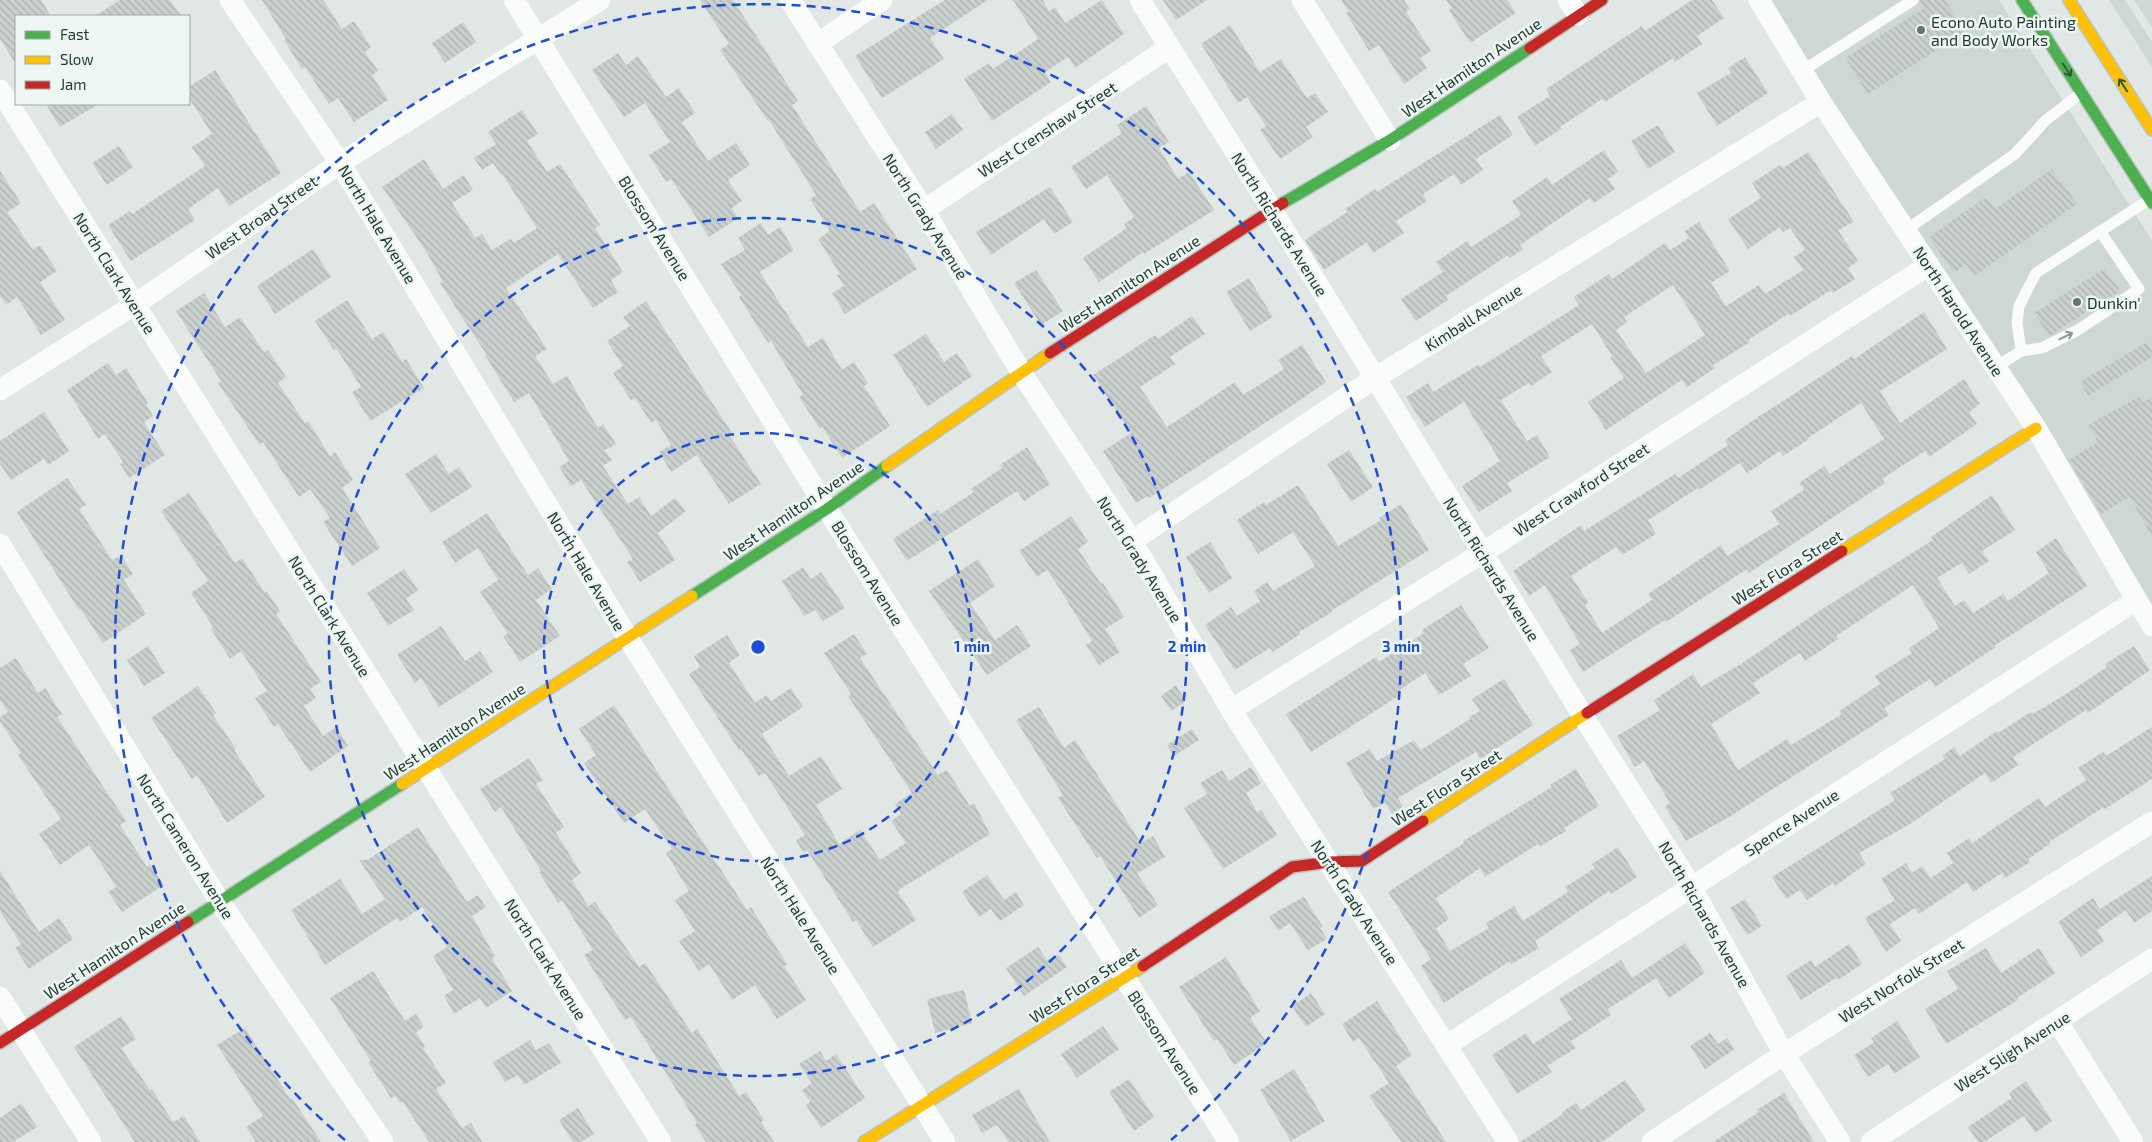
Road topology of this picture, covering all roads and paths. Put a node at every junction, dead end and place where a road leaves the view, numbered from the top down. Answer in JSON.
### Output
{"nodes":[{"id":1,"x":230,"y":0,"type":"edge"},
{"id":2,"x":514,"y":0,"type":"edge"},
{"id":3,"x":600,"y":0,"type":"edge"},
{"id":4,"x":790,"y":0,"type":"edge"},
{"id":5,"x":882,"y":0,"type":"edge"},
{"id":6,"x":1140,"y":0,"type":"edge"},
{"id":7,"x":1302,"y":0,"type":"edge"},
{"id":8,"x":1602,"y":0,"type":"edge"},
{"id":9,"x":1759,"y":0,"type":"edge"},
{"id":10,"x":1913,"y":0,"type":"edge"},
{"id":11,"x":2022,"y":0,"type":"edge"},
{"id":12,"x":2069,"y":0,"type":"edge"},
{"id":13,"x":1573,"y":7,"type":"edge"},
{"id":14,"x":2041,"y":29,"type":"junction"},
{"id":15,"x":2058,"y":34,"type":"dead end"},
{"id":16,"x":539,"y":39,"type":"junction"},
{"id":17,"x":817,"y":44,"type":"junction"},
{"id":18,"x":1170,"y":47,"type":"junction"},
{"id":19,"x":1802,"y":71,"type":"junction"},
{"id":20,"x":0,"y":90,"type":"edge"},
{"id":21,"x":2082,"y":92,"type":"junction"},
{"id":22,"x":1820,"y":102,"type":"junction"},
{"id":23,"x":2132,"y":119,"type":"dead end"},
{"id":24,"x":2151,"y":127,"type":"edge"},
{"id":25,"x":1390,"y":140,"type":"junction"},
{"id":26,"x":340,"y":162,"type":"junction"},
{"id":27,"x":2151,"y":201,"type":"edge"},
{"id":28,"x":924,"y":210,"type":"junction"},
{"id":29,"x":1272,"y":210,"type":"junction"},
{"id":30,"x":1906,"y":230,"type":"junction"},
{"id":31,"x":2100,"y":231,"type":"junction"},
{"id":32,"x":1929,"y":265,"type":"junction"},
{"id":33,"x":134,"y":305,"type":"junction"},
{"id":34,"x":2021,"y":351,"type":"junction"},
{"id":35,"x":1996,"y":367,"type":"junction"},
{"id":36,"x":1021,"y":372,"type":"junction"},
{"id":37,"x":1375,"y":378,"type":"junction"},
{"id":38,"x":0,"y":390,"type":"edge"},
{"id":39,"x":2036,"y":428,"type":"junction"},
{"id":40,"x":828,"y":509,"type":"junction"},
{"id":41,"x":1132,"y":541,"type":"junction"},
{"id":42,"x":0,"y":544,"type":"edge"},
{"id":43,"x":1482,"y":552,"type":"junction"},
{"id":44,"x":2136,"y":600,"type":"junction"},
{"id":45,"x":2152,"y":626,"type":"edge"},
{"id":46,"x":628,"y":638,"type":"junction"},
{"id":47,"x":1231,"y":710,"type":"junction"},
{"id":48,"x":1583,"y":716,"type":"junction"},
{"id":49,"x":426,"y":769,"type":"junction"},
{"id":50,"x":2152,"y":822,"type":"edge"},
{"id":51,"x":1330,"y":862,"type":"junction"},
{"id":52,"x":1691,"y":886,"type":"junction"},
{"id":53,"x":220,"y":902,"type":"junction"},
{"id":54,"x":2152,"y":959,"type":"edge"},
{"id":55,"x":1124,"y":979,"type":"junction"},
{"id":56,"x":0,"y":997,"type":"edge"},
{"id":57,"x":2057,"y":1021,"type":"junction"},
{"id":58,"x":20,"y":1030,"type":"junction"},
{"id":59,"x":0,"y":1043,"type":"edge"},
{"id":60,"x":1447,"y":1045,"type":"junction"},
{"id":61,"x":1784,"y":1054,"type":"junction"},
{"id":62,"x":921,"y":1107,"type":"junction"},
{"id":63,"x":91,"y":1142,"type":"edge"},
{"id":64,"x":383,"y":1142,"type":"edge"},
{"id":65,"x":661,"y":1142,"type":"edge"},
{"id":66,"x":864,"y":1142,"type":"edge"},
{"id":67,"x":945,"y":1142,"type":"edge"},
{"id":68,"x":1229,"y":1142,"type":"edge"},
{"id":69,"x":1508,"y":1142,"type":"edge"},
{"id":70,"x":1652,"y":1142,"type":"edge"},
{"id":71,"x":1840,"y":1142,"type":"edge"},
{"id":72,"x":1871,"y":1142,"type":"edge"},
{"id":73,"x":2133,"y":1142,"type":"edge"}],
"edges":[{"from":1,"to":26,"type":"street","name":"North Hale Avenue"},
{"from":2,"to":16,"type":"street","name":"Blossom Avenue"},
{"from":3,"to":16,"type":"street","name":"West Broad Street"},
{"from":4,"to":17,"type":"street","name":"North Grady Avenue"},
{"from":5,"to":17,"type":"street"},
{"from":6,"to":18,"type":"street","name":"North Richards Avenue"},
{"from":7,"to":25,"type":"street"},
{"from":8,"to":13,"type":"street","name":"West Hamilton Avenue"},
{"from":9,"to":19,"type":"street","name":"North Harold Avenue"},
{"from":10,"to":19,"type":"lane"},
{"from":11,"to":14,"type":"street"},
{"from":24,"to":12,"type":"street","one_way":true},
{"from":13,"to":25,"type":"street","name":"West Hamilton Avenue"},
{"from":14,"to":15,"type":"street"},
{"from":14,"to":21,"type":"street","one_way":true},
{"from":16,"to":26,"type":"street","name":"West Broad Street"},
{"from":16,"to":40,"type":"street","name":"Blossom Avenue"},
{"from":17,"to":28,"type":"street","name":"North Grady Avenue"},
{"from":18,"to":28,"type":"street","name":"West Crenshaw Street"},
{"from":18,"to":29,"type":"street","name":"North Richards Avenue"},
{"from":19,"to":22,"type":"street","name":"North Harold Avenue"},
{"from":20,"to":33,"type":"street","name":"North Clark Avenue"},
{"from":21,"to":27,"type":"street"},
{"from":21,"to":30,"type":"lane"},
{"from":22,"to":30,"type":"street","name":"North Harold Avenue"},
{"from":22,"to":37,"type":"street","name":"Kimball Avenue"},
{"from":23,"to":24,"type":"street"},
{"from":25,"to":29,"type":"street","name":"West Hamilton Avenue"},
{"from":26,"to":33,"type":"street","name":"West Broad Street"},
{"from":26,"to":46,"type":"street","name":"North Hale Avenue"},
{"from":27,"to":31,"type":"lane"},
{"from":28,"to":36,"type":"street","name":"North Grady Avenue"},
{"from":29,"to":36,"type":"street","name":"West Hamilton Avenue"},
{"from":29,"to":37,"type":"street","name":"North Richards Avenue"},
{"from":30,"to":32,"type":"street","name":"North Harold Avenue"},
{"from":31,"to":34,"type":"lane"},
{"from":34,"to":31,"type":"lane","one_way":true},
{"from":32,"to":35,"type":"street","name":"North Harold Avenue"},
{"from":32,"to":43,"type":"street","name":"West Crawford Street"},
{"from":33,"to":38,"type":"street","name":"West Broad Street"},
{"from":33,"to":49,"type":"street","name":"North Clark Avenue"},
{"from":34,"to":35,"type":"lane"},
{"from":35,"to":39,"type":"street","name":"North Harold Avenue"},
{"from":36,"to":40,"type":"street","name":"West Hamilton Avenue"},
{"from":36,"to":41,"type":"street","name":"North Grady Avenue"},
{"from":37,"to":41,"type":"street","name":"Kimball Avenue"},
{"from":37,"to":43,"type":"street","name":"North Richards Avenue"},
{"from":39,"to":44,"type":"street","name":"North Harold Avenue"},
{"from":39,"to":48,"type":"street","name":"West Flora Street"},
{"from":40,"to":46,"type":"street","name":"West Hamilton Avenue"},
{"from":40,"to":55,"type":"street","name":"Blossom Avenue"},
{"from":41,"to":47,"type":"street","name":"North Grady Avenue"},
{"from":42,"to":53,"type":"street","name":"North Cameron Avenue"},
{"from":43,"to":47,"type":"street","name":"West Crawford Street"},
{"from":43,"to":48,"type":"street","name":"North Richards Avenue"},
{"from":44,"to":45,"type":"street","name":"North Harold Avenue"},
{"from":44,"to":52,"type":"street","name":"Spence Avenue"},
{"from":46,"to":49,"type":"street","name":"West Hamilton Avenue"},
{"from":46,"to":62,"type":"street","name":"North Hale Avenue"},
{"from":47,"to":51,"type":"street","name":"North Grady Avenue"},
{"from":48,"to":51,"type":"street","name":"West Flora Street"},
{"from":48,"to":52,"type":"street","name":"North Richards Avenue"},
{"from":49,"to":53,"type":"street","name":"West Hamilton Avenue"},
{"from":49,"to":65,"type":"street","name":"North Clark Avenue"},
{"from":50,"to":61,"type":"street","name":"West Norfolk Street"},
{"from":51,"to":55,"type":"street","name":"West Flora Street"},
{"from":51,"to":60,"type":"street","name":"North Grady Avenue"},
{"from":52,"to":60,"type":"street","name":"Spence Avenue"},
{"from":52,"to":61,"type":"street","name":"North Richards Avenue"},
{"from":53,"to":58,"type":"street","name":"West Hamilton Avenue"},
{"from":53,"to":64,"type":"street","name":"North Cameron Avenue"},
{"from":54,"to":57,"type":"street","name":"West Sligh Avenue"},
{"from":55,"to":62,"type":"street","name":"West Flora Street"},
{"from":55,"to":68,"type":"street","name":"Blossom Avenue"},
{"from":56,"to":58,"type":"street"},
{"from":57,"to":72,"type":"street","name":"West Sligh Avenue"},
{"from":57,"to":73,"type":"street"},
{"from":58,"to":59,"type":"street","name":"West Hamilton Avenue"},
{"from":58,"to":63,"type":"street"},
{"from":60,"to":69,"type":"street","name":"North Grady Avenue"},
{"from":61,"to":70,"type":"street","name":"West Norfolk Street"},
{"from":61,"to":71,"type":"street","name":"North Richards Avenue"},
{"from":62,"to":66,"type":"street","name":"West Flora Street"},
{"from":62,"to":67,"type":"street","name":"North Hale Avenue"}]}
